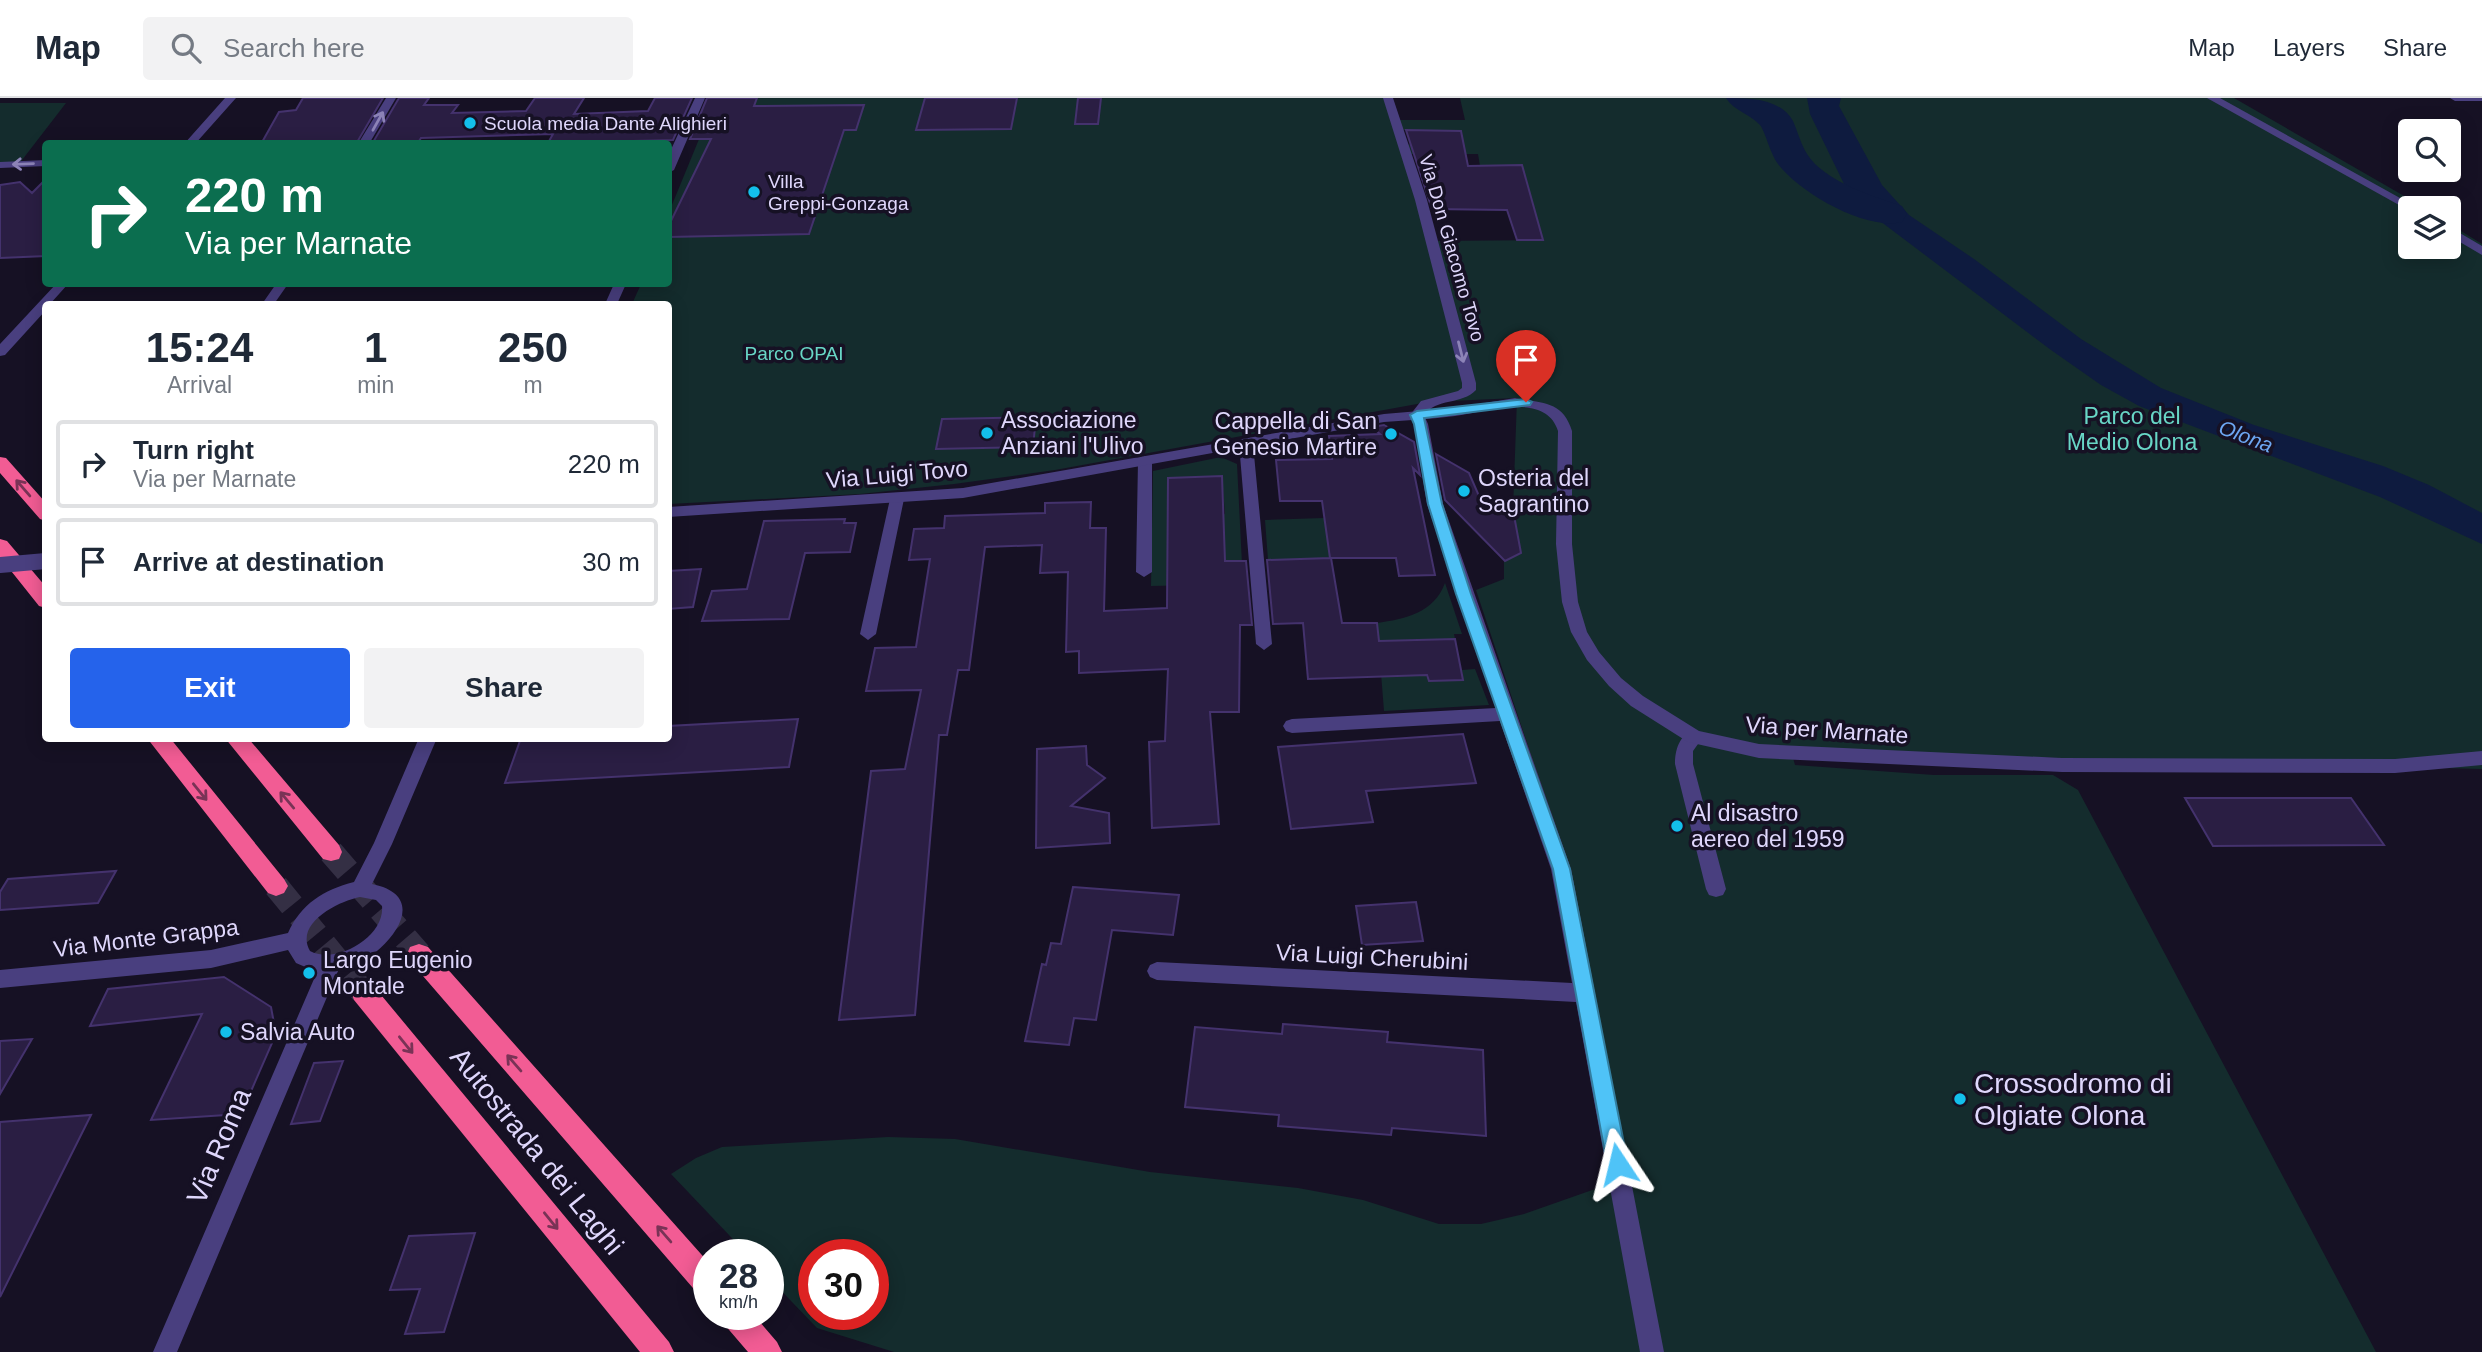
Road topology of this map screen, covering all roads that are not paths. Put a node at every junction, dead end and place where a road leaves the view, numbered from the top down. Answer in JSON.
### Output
{"nodes":[{"id":1,"x":231,"y":98,"type":"edge"},
{"id":2,"x":391,"y":98,"type":"edge"},
{"id":3,"x":700,"y":98,"type":"edge"},
{"id":4,"x":1388,"y":98,"type":"edge"},
{"id":5,"x":2212,"y":98,"type":"edge"},
{"id":6,"x":2455,"y":98,"type":"edge"},
{"id":7,"x":2482,"y":99,"type":"edge"},
{"id":8,"x":193,"y":140,"type":"edge"},
{"id":9,"x":365,"y":140,"type":"edge"},
{"id":10,"x":673,"y":148,"type":"edge"},
{"id":11,"x":42,"y":163,"type":"edge"},
{"id":12,"x":0,"y":165,"type":"edge"},
{"id":13,"x":2398,"y":200,"type":"edge"},
{"id":14,"x":2461,"y":238,"type":"edge"},
{"id":15,"x":2482,"y":251,"type":"edge"},
{"id":16,"x":59,"y":287,"type":"edge"},
{"id":17,"x":46,"y":301,"type":"edge"},
{"id":18,"x":42,"y":306,"type":"edge"},
{"id":19,"x":0,"y":352,"type":"edge"},
{"id":20,"x":1417,"y":415,"type":"junction"},
{"id":21,"x":1245,"y":444,"type":"junction"},
{"id":22,"x":1145,"y":461,"type":"junction"},
{"id":23,"x":0,"y":462,"type":"edge"},
{"id":24,"x":897,"y":499,"type":"junction"},
{"id":25,"x":42,"y":509,"type":"edge"},
{"id":26,"x":672,"y":512,"type":"edge"},
{"id":27,"x":0,"y":544,"type":"edge"},
{"id":28,"x":42,"y":561,"type":"edge"},
{"id":29,"x":0,"y":565,"type":"edge"},
{"id":30,"x":1144,"y":572,"type":"dead end"},
{"id":31,"x":42,"y":596,"type":"edge"},
{"id":32,"x":868,"y":634,"type":"dead end"},
{"id":33,"x":1264,"y":644,"type":"dead end"},
{"id":34,"x":1508,"y":714,"type":"junction"},
{"id":35,"x":1292,"y":726,"type":"dead end"},
{"id":36,"x":1694,"y":737,"type":"junction"},
{"id":37,"x":160,"y":742,"type":"edge"},
{"id":38,"x":238,"y":742,"type":"edge"},
{"id":39,"x":426,"y":742,"type":"edge"},
{"id":40,"x":2482,"y":758,"type":"edge"},
{"id":41,"x":331,"y":852,"type":"tunnel mouth"},
{"id":42,"x":276,"y":886,"type":"tunnel mouth"},
{"id":43,"x":360,"y":889,"type":"junction"},
{"id":44,"x":1716,"y":889,"type":"dead end"},
{"id":45,"x":296,"y":940,"type":"junction"},
{"id":46,"x":419,"y":954,"type":"tunnel mouth"},
{"id":47,"x":330,"y":965,"type":"junction"},
{"id":48,"x":1157,"y":971,"type":"dead end"},
{"id":49,"x":0,"y":979,"type":"edge"},
{"id":50,"x":363,"y":992,"type":"tunnel mouth"},
{"id":51,"x":1585,"y":993,"type":"junction"},
{"id":52,"x":693,"y":1267,"type":"edge"},
{"id":53,"x":748,"y":1330,"type":"edge"},
{"id":54,"x":165,"y":1352,"type":"edge"},
{"id":55,"x":659,"y":1352,"type":"edge"},
{"id":56,"x":767,"y":1352,"type":"edge"},
{"id":57,"x":1651,"y":1352,"type":"edge"}],
"edges":[{"from":1,"to":8,"type":"street"},
{"from":9,"to":2,"type":"street","one_way":true},
{"from":3,"to":10,"type":"street"},
{"from":4,"to":20,"type":"street","name":"Via Don Giacomo Tovo","one_way":true},
{"from":5,"to":13,"type":"street"},
{"from":6,"to":7,"type":"street"},
{"from":11,"to":12,"type":"street","one_way":true},
{"from":14,"to":15,"type":"street"},
{"from":16,"to":17,"type":"street"},
{"from":18,"to":19,"type":"street"},
{"from":20,"to":21,"type":"street","name":"Via Luigi Tovo"},
{"from":20,"to":34,"type":"street"},
{"from":20,"to":36,"type":"street","name":"Via per Marnate"},
{"from":21,"to":22,"type":"street","name":"Via Luigi Tovo"},
{"from":21,"to":33,"type":"street"},
{"from":22,"to":24,"type":"street","name":"Via Luigi Tovo"},
{"from":22,"to":30,"type":"street"},
{"from":25,"to":23,"type":"highway","one_way":true},
{"from":24,"to":26,"type":"street","name":"Via Luigi Tovo"},
{"from":24,"to":32,"type":"street"},
{"from":27,"to":31,"type":"highway"},
{"from":28,"to":29,"type":"street","bridge":true},
{"from":34,"to":35,"type":"street"},
{"from":34,"to":51,"type":"street"},
{"from":36,"to":40,"type":"street","name":"Via per Marnate"},
{"from":36,"to":44,"type":"street"},
{"from":37,"to":42,"type":"highway","one_way":true},
{"from":41,"to":38,"type":"highway","one_way":true},
{"from":39,"to":43,"type":"street"},
{"from":43,"to":45,"type":"street"},
{"from":43,"to":47,"type":"street"},
{"from":45,"to":47,"type":"street"},
{"from":45,"to":49,"type":"street","name":"Via Monte Grappa"},
{"from":52,"to":46,"type":"highway","name":"Autostrada dei Laghi","one_way":true},
{"from":47,"to":54,"type":"street","name":"Via Roma"},
{"from":48,"to":51,"type":"street","name":"Via Luigi Cherubini"},
{"from":50,"to":55,"type":"highway","name":"Autostrada dei Laghi","one_way":true},
{"from":51,"to":57,"type":"street"},
{"from":53,"to":56,"type":"highway"}]}
